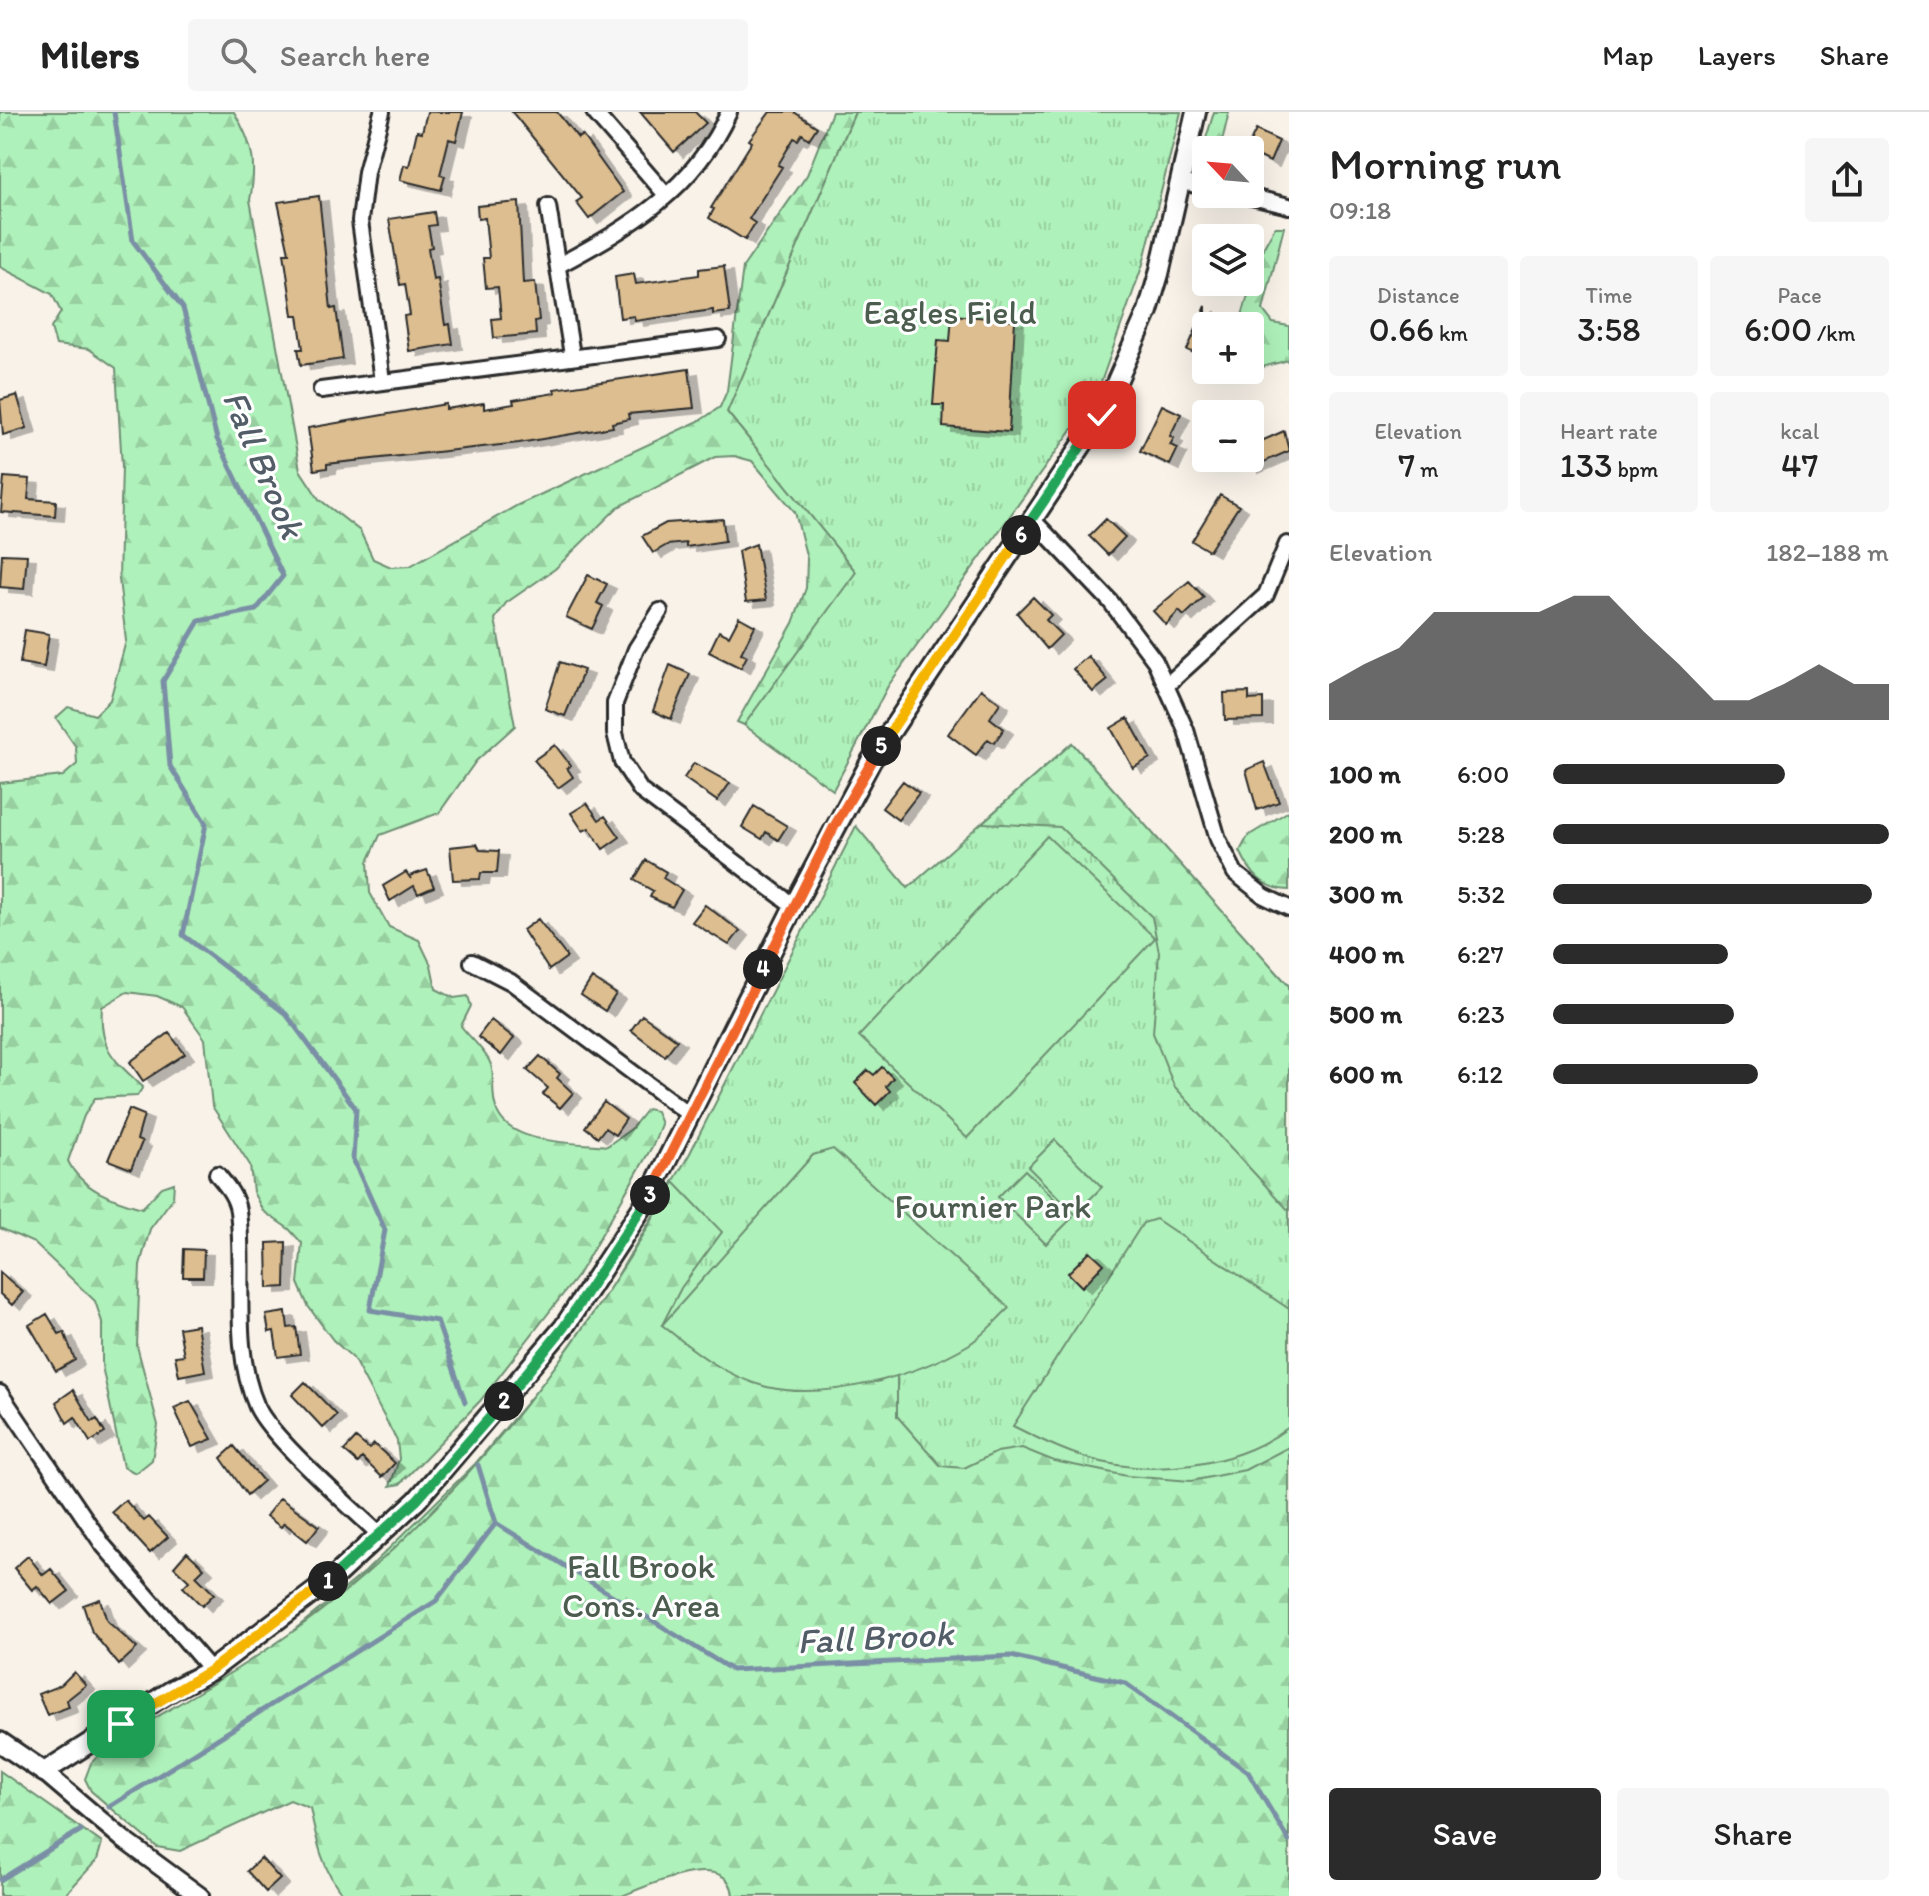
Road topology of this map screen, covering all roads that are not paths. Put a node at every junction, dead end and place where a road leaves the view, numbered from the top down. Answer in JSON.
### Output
{"nodes":[{"id":1,"x":382,"y":112,"type":"edge"},
{"id":2,"x":594,"y":112,"type":"edge"},
{"id":3,"x":729,"y":112,"type":"edge"},
{"id":4,"x":1196,"y":112,"type":"edge"},
{"id":5,"x":1180,"y":182,"type":"junction"},
{"id":6,"x":1192,"y":184,"type":"edge"},
{"id":7,"x":666,"y":195,"type":"junction"},
{"id":8,"x":1264,"y":200,"type":"edge"},
{"id":9,"x":548,"y":206,"type":"dead end"},
{"id":10,"x":1289,"y":206,"type":"edge"},
{"id":11,"x":559,"y":265,"type":"junction"},
{"id":12,"x":718,"y":339,"type":"dead end"},
{"id":13,"x":572,"y":355,"type":"junction"},
{"id":14,"x":382,"y":381,"type":"junction"},
{"id":15,"x":321,"y":390,"type":"dead end"},
{"id":16,"x":1032,"y":519,"type":"junction"},
{"id":17,"x":1287,"y":544,"type":"edge"},
{"id":18,"x":660,"y":611,"type":"dead end"},
{"id":19,"x":1167,"y":685,"type":"junction"},
{"id":20,"x":794,"y":906,"type":"junction"},
{"id":21,"x":1289,"y":908,"type":"edge"},
{"id":22,"x":472,"y":962,"type":"dead end"},
{"id":23,"x":691,"y":1116,"type":"junction"},
{"id":24,"x":217,"y":1174,"type":"dead end"},
{"id":25,"x":0,"y":1393,"type":"edge"},
{"id":26,"x":381,"y":1536,"type":"junction"},
{"id":27,"x":211,"y":1670,"type":"junction"},
{"id":28,"x":0,"y":1742,"type":"edge"},
{"id":29,"x":44,"y":1772,"type":"junction"},
{"id":30,"x":200,"y":1896,"type":"edge"}],
"edges":[{"from":1,"to":14,"type":"street"},
{"from":2,"to":7,"type":"street"},
{"from":3,"to":7,"type":"street"},
{"from":4,"to":5,"type":"main road"},
{"from":5,"to":6,"type":"street"},
{"from":5,"to":16,"type":"main road"},
{"from":7,"to":11,"type":"street"},
{"from":8,"to":10,"type":"street"},
{"from":9,"to":11,"type":"street"},
{"from":11,"to":13,"type":"street"},
{"from":12,"to":13,"type":"street"},
{"from":13,"to":14,"type":"street"},
{"from":14,"to":15,"type":"street"},
{"from":16,"to":19,"type":"street"},
{"from":16,"to":20,"type":"main road"},
{"from":17,"to":19,"type":"street"},
{"from":18,"to":20,"type":"street"},
{"from":19,"to":21,"type":"street"},
{"from":20,"to":23,"type":"main road"},
{"from":22,"to":23,"type":"street"},
{"from":23,"to":26,"type":"main road"},
{"from":24,"to":26,"type":"street"},
{"from":25,"to":27,"type":"street"},
{"from":26,"to":27,"type":"main road"},
{"from":27,"to":29,"type":"main road"},
{"from":28,"to":29,"type":"main road"},
{"from":29,"to":30,"type":"street"}]}
